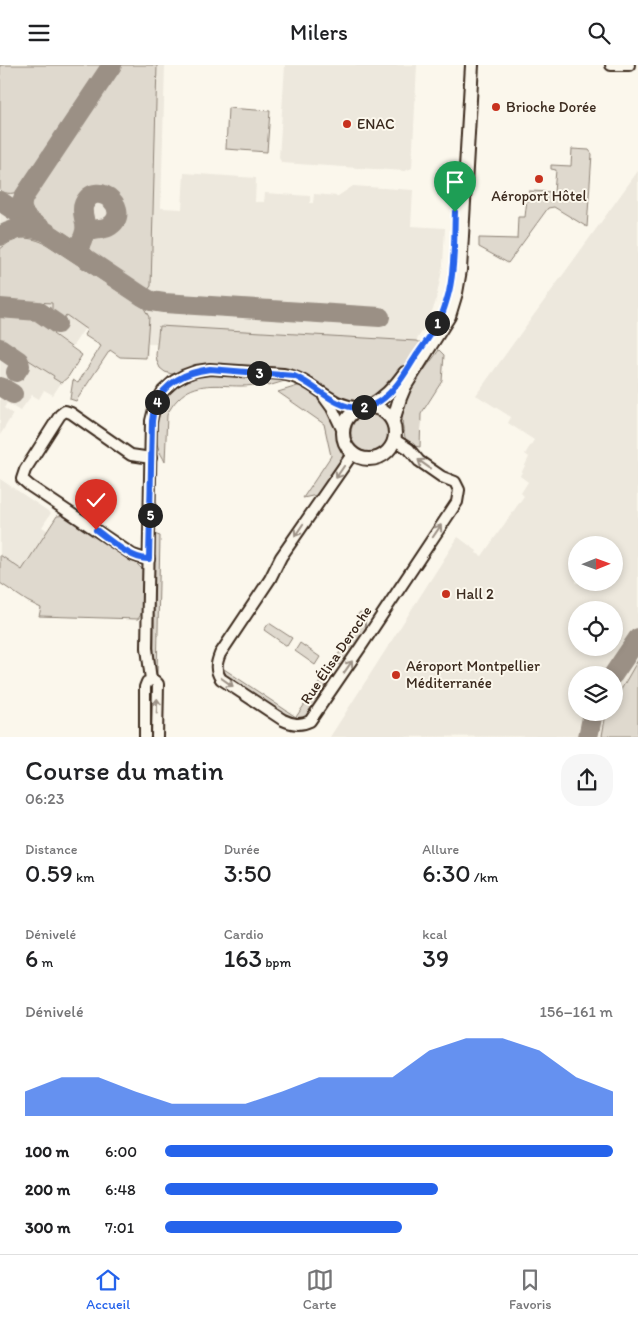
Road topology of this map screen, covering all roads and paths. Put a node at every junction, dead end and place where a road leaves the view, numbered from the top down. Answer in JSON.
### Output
{"nodes":[{"id":1,"x":465,"y":65,"type":"edge"},
{"id":2,"x":472,"y":65,"type":"edge"},
{"id":3,"x":611,"y":65,"type":"edge"},
{"id":4,"x":628,"y":65,"type":"edge"},
{"id":5,"x":318,"y":391,"type":"junction"},
{"id":6,"x":365,"y":407,"type":"junction"},
{"id":7,"x":393,"y":421,"type":"junction"},
{"id":8,"x":343,"y":431,"type":"junction"},
{"id":9,"x":395,"y":440,"type":"junction"},
{"id":10,"x":353,"y":453,"type":"junction"},
{"id":11,"x":151,"y":458,"type":"junction"},
{"id":12,"x":149,"y":559,"type":"junction"},
{"id":13,"x":151,"y":680,"type":"junction"},
{"id":14,"x":145,"y":737,"type":"edge"},
{"id":15,"x":156,"y":737,"type":"edge"}],
"edges":[{"from":1,"to":6,"type":"main road"},
{"from":2,"to":7,"type":"main road"},
{"from":3,"to":4,"type":"street"},
{"from":5,"to":6,"type":"street"},
{"from":5,"to":8,"type":"street"},
{"from":5,"to":11,"type":"street"},
{"from":6,"to":7,"type":"main road"},
{"from":6,"to":8,"type":"main road"},
{"from":7,"to":9,"type":"main road"},
{"from":8,"to":10,"type":"main road"},
{"from":9,"to":10,"type":"main road"},
{"from":10,"to":9,"type":"street","name":"Rue Élisa Deroche","one_way":true},
{"from":11,"to":12,"type":"street"},
{"from":11,"to":12,"type":"street"},
{"from":12,"to":13,"type":"street"},
{"from":13,"to":14,"type":"street"},
{"from":15,"to":13,"type":"street","one_way":true}]}
